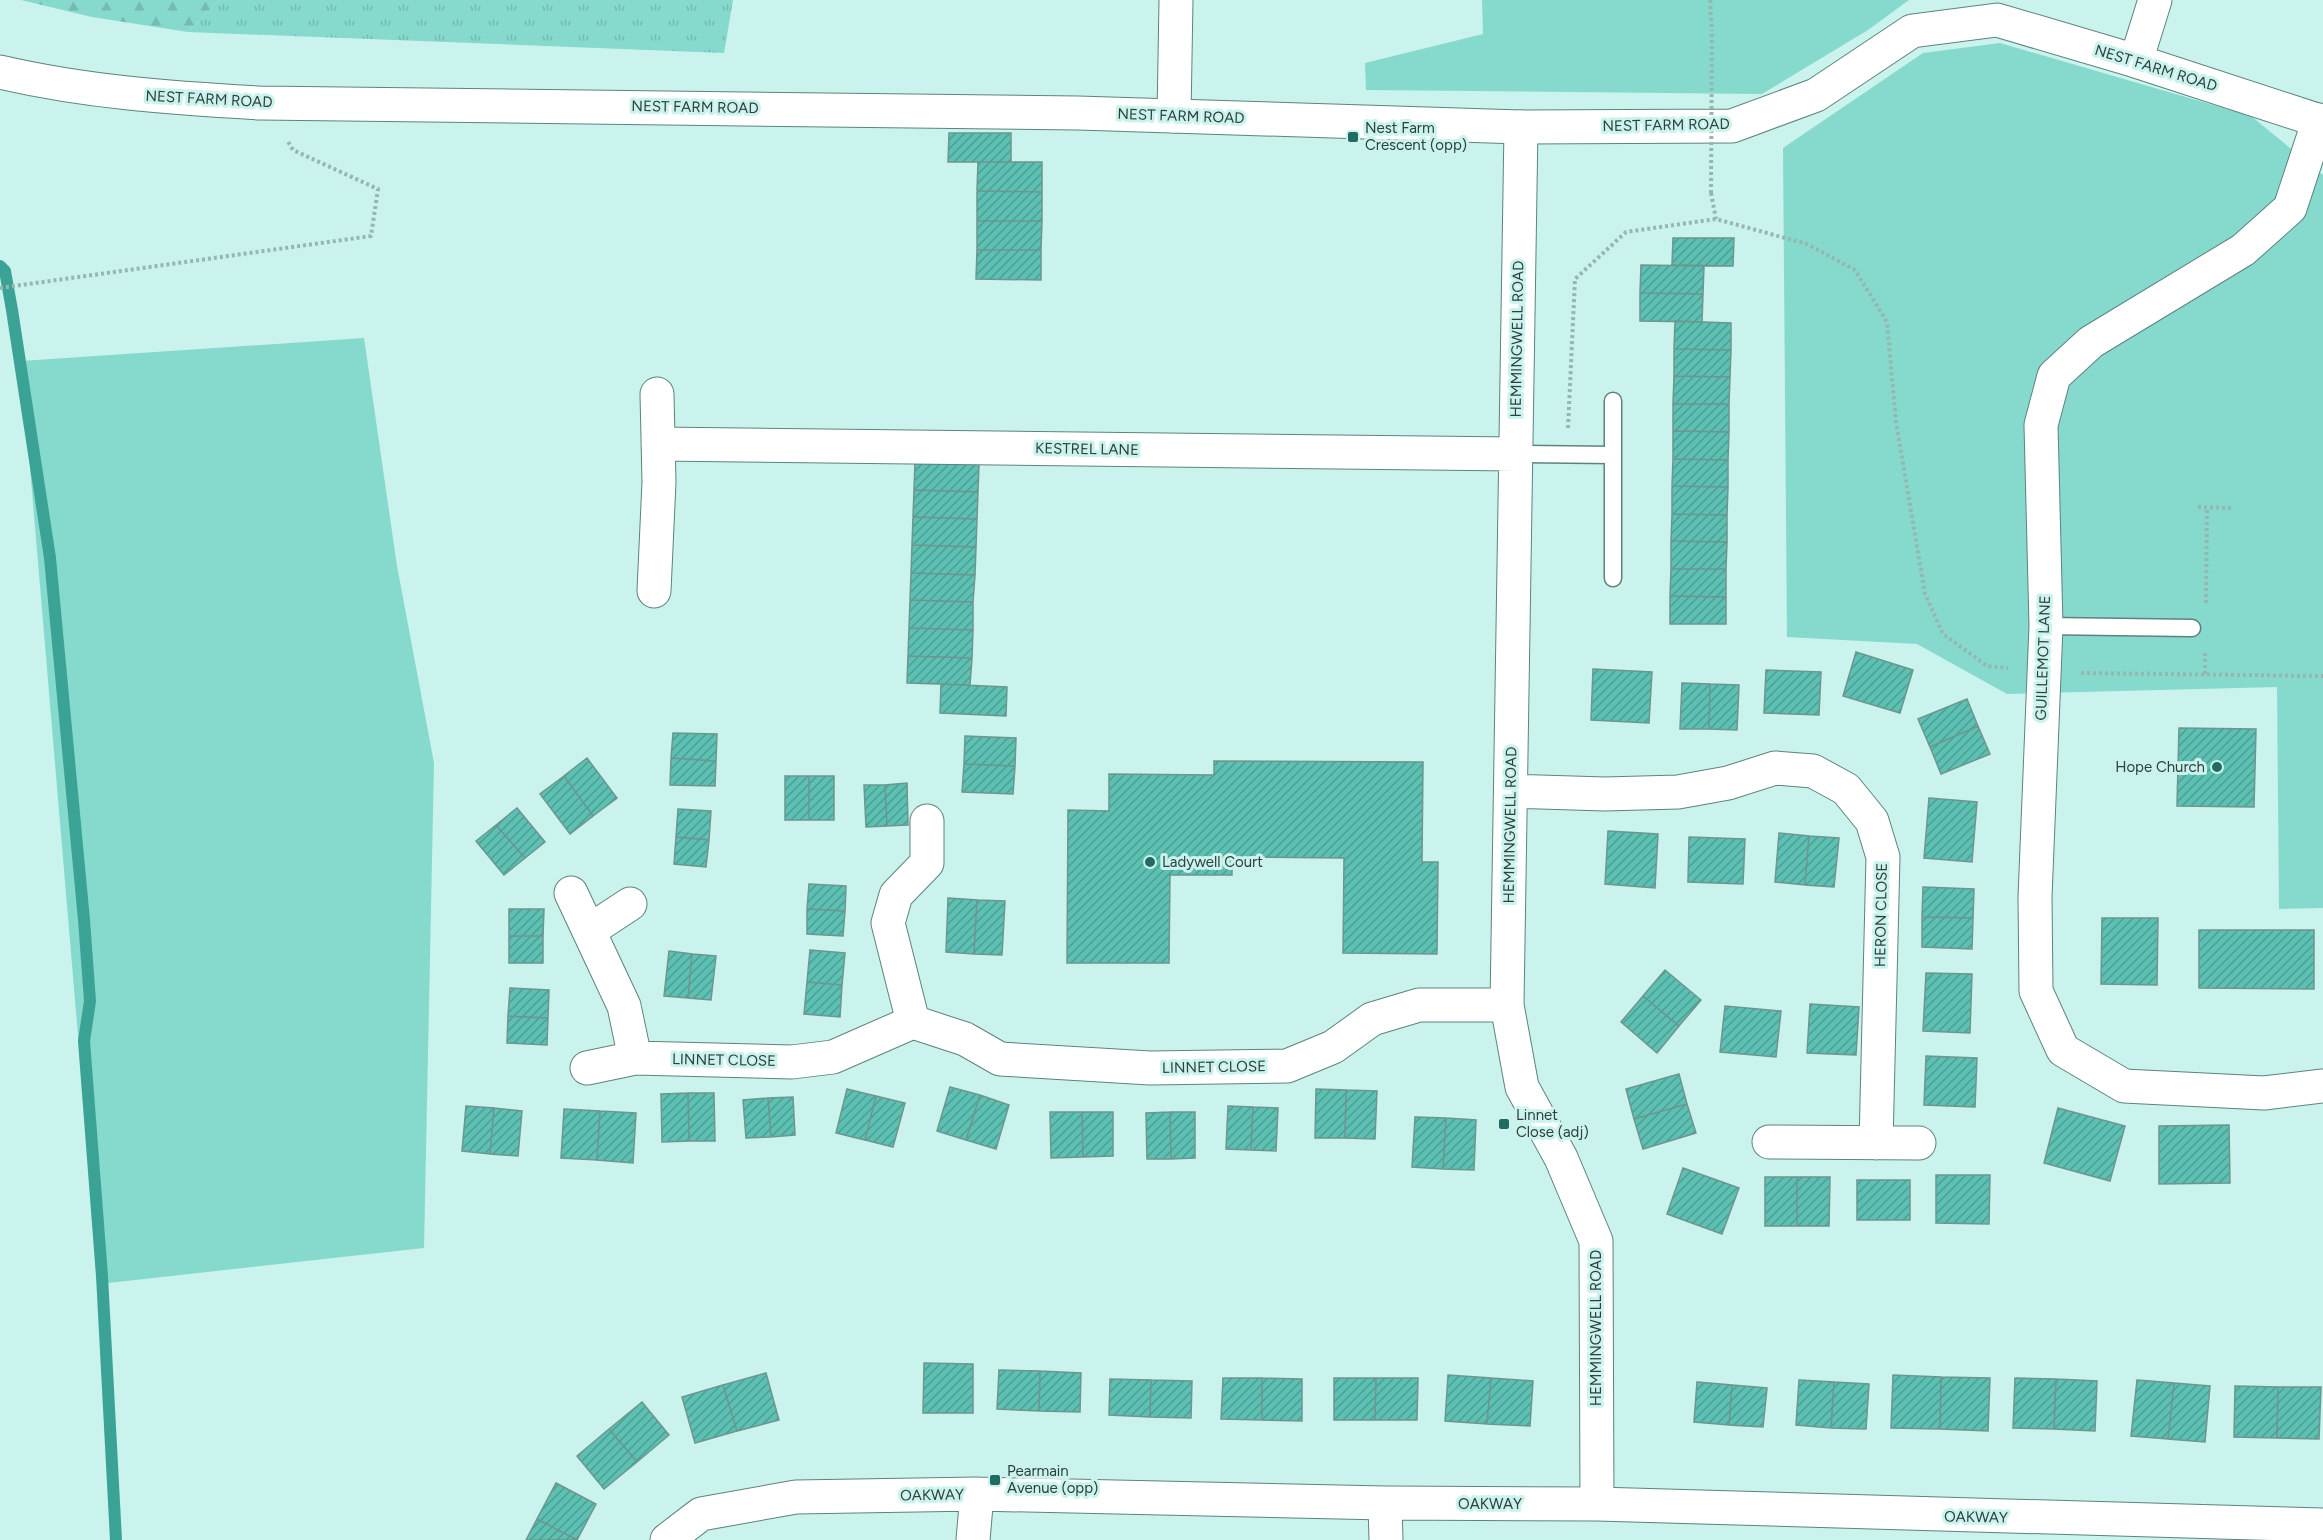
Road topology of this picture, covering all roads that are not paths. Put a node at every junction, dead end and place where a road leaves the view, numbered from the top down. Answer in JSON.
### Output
{"nodes":[{"id":1,"x":1176,"y":0,"type":"edge"},
{"id":2,"x":2155,"y":0,"type":"edge"},
{"id":3,"x":2136,"y":61,"type":"junction"},
{"id":4,"x":0,"y":72,"type":"edge"},
{"id":5,"x":1174,"y":116,"type":"junction"},
{"id":6,"x":2321,"y":121,"type":"edge"},
{"id":7,"x":1521,"y":127,"type":"junction"},
{"id":8,"x":657,"y":394,"type":"dead end"},
{"id":9,"x":1613,"y":401,"type":"dead end"},
{"id":10,"x":658,"y":444,"type":"junction"},
{"id":11,"x":1515,"y":454,"type":"junction"},
{"id":12,"x":1612,"y":455,"type":"junction"},
{"id":13,"x":1613,"y":578,"type":"dead end"},
{"id":14,"x":654,"y":591,"type":"dead end"},
{"id":15,"x":2046,"y":626,"type":"junction"},
{"id":16,"x":2192,"y":628,"type":"dead end"},
{"id":17,"x":1511,"y":791,"type":"junction"},
{"id":18,"x":927,"y":821,"type":"dead end"},
{"id":19,"x":571,"y":893,"type":"dead end"},
{"id":20,"x":630,"y":904,"type":"dead end"},
{"id":21,"x":589,"y":931,"type":"junction"},
{"id":22,"x":1507,"y":1005,"type":"junction"},
{"id":23,"x":913,"y":1023,"type":"junction"},
{"id":24,"x":635,"y":1058,"type":"junction"},
{"id":25,"x":587,"y":1068,"type":"dead end"},
{"id":26,"x":2323,"y":1086,"type":"edge"},
{"id":27,"x":1769,"y":1142,"type":"dead end"},
{"id":28,"x":1876,"y":1143,"type":"junction"},
{"id":29,"x":1919,"y":1143,"type":"dead end"},
{"id":30,"x":977,"y":1494,"type":"junction"},
{"id":31,"x":1385,"y":1503,"type":"junction"},
{"id":32,"x":1597,"y":1504,"type":"junction"},
{"id":33,"x":2323,"y":1525,"type":"edge"},
{"id":34,"x":1812,"y":1526,"type":"edge"},
{"id":35,"x":667,"y":1540,"type":"edge"},
{"id":36,"x":974,"y":1540,"type":"edge"},
{"id":37,"x":1386,"y":1540,"type":"edge"}],
"edges":[{"from":1,"to":5,"type":"street"},
{"from":2,"to":3,"type":"street"},
{"from":3,"to":6,"type":"street","name":"NEST FARM ROAD"},
{"from":3,"to":7,"type":"street","name":"NEST FARM ROAD"},
{"from":4,"to":5,"type":"street","name":"NEST FARM ROAD"},
{"from":5,"to":7,"type":"street","name":"NEST FARM ROAD"},
{"from":6,"to":15,"type":"street","name":"GUILLEMOT LANE"},
{"from":7,"to":11,"type":"street","name":"HEMMINGWELL ROAD"},
{"from":8,"to":10,"type":"street"},
{"from":9,"to":12,"type":"lane"},
{"from":10,"to":11,"type":"street","name":"KESTREL LANE"},
{"from":10,"to":14,"type":"street"},
{"from":11,"to":12,"type":"lane"},
{"from":11,"to":17,"type":"street","name":"HEMMINGWELL ROAD"},
{"from":12,"to":13,"type":"lane"},
{"from":15,"to":16,"type":"lane"},
{"from":15,"to":26,"type":"street","name":"GUILLEMOT LANE"},
{"from":17,"to":22,"type":"street","name":"HEMMINGWELL ROAD"},
{"from":17,"to":28,"type":"street","name":"HERON CLOSE"},
{"from":18,"to":23,"type":"street"},
{"from":19,"to":21,"type":"street"},
{"from":20,"to":21,"type":"street"},
{"from":21,"to":24,"type":"street"},
{"from":22,"to":23,"type":"street","name":"LINNET CLOSE"},
{"from":22,"to":32,"type":"street","name":"HEMMINGWELL ROAD"},
{"from":23,"to":24,"type":"street","name":"LINNET CLOSE"},
{"from":24,"to":25,"type":"street","name":"LINNET CLOSE"},
{"from":27,"to":28,"type":"street"},
{"from":28,"to":29,"type":"street"},
{"from":30,"to":31,"type":"street","name":"OAKWAY"},
{"from":30,"to":35,"type":"street","name":"OAKWAY"},
{"from":30,"to":36,"type":"street"},
{"from":31,"to":32,"type":"street","name":"OAKWAY"},
{"from":31,"to":37,"type":"street"},
{"from":32,"to":34,"type":"street","name":"OAKWAY"},
{"from":33,"to":34,"type":"street","name":"OAKWAY"}]}
